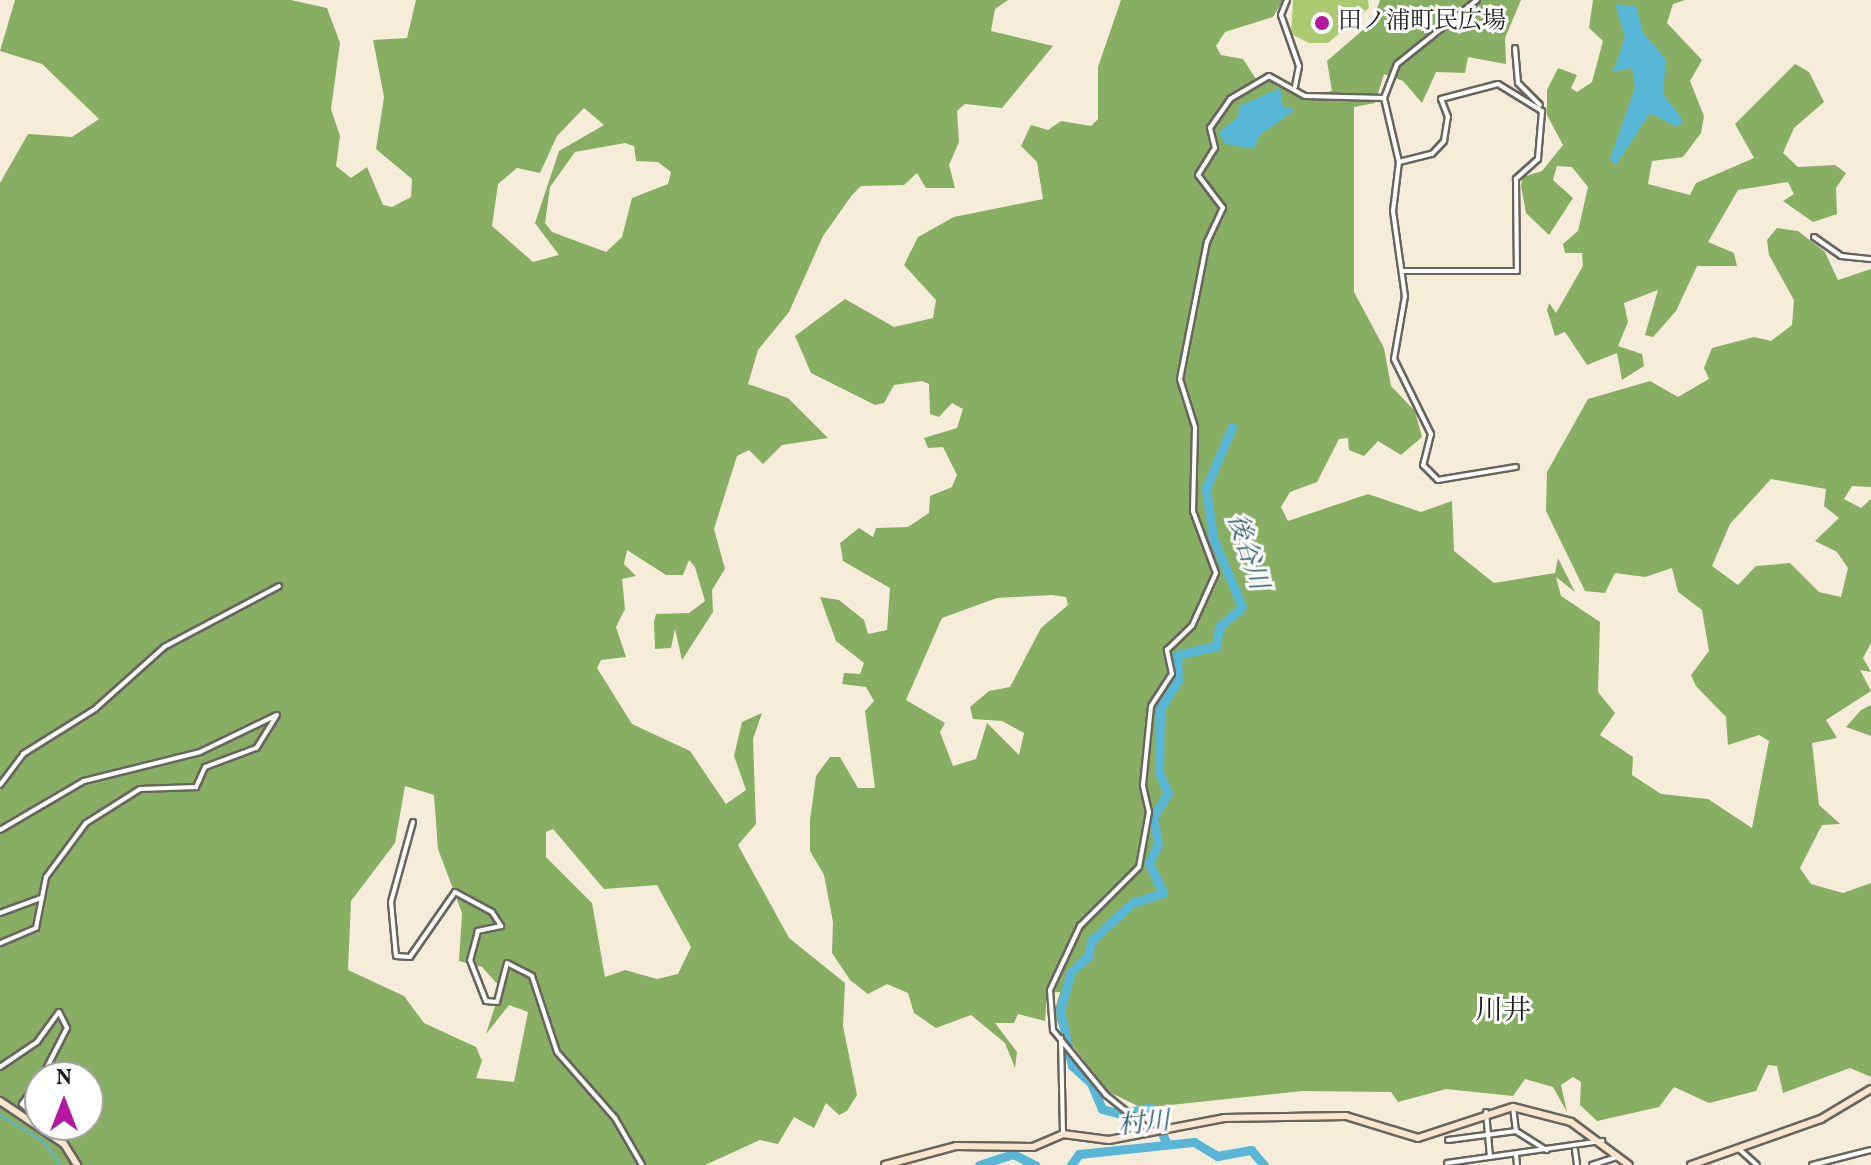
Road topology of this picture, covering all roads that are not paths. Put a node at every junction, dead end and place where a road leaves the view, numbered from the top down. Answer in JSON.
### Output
{"nodes":[{"id":1,"x":1287,"y":0,"type":"edge"},
{"id":2,"x":1477,"y":0,"type":"edge"},
{"id":3,"x":1515,"y":48,"type":"dead end"},
{"id":4,"x":1295,"y":87,"type":"junction"},
{"id":5,"x":1384,"y":98,"type":"junction"},
{"id":6,"x":1540,"y":105,"type":"junction"},
{"id":7,"x":1399,"y":162,"type":"junction"},
{"id":8,"x":1814,"y":237,"type":"dead end"},
{"id":9,"x":1871,"y":259,"type":"edge"},
{"id":10,"x":1402,"y":271,"type":"junction"},
{"id":11,"x":1516,"y":467,"type":"dead end"},
{"id":12,"x":279,"y":586,"type":"dead end"},
{"id":13,"x":0,"y":785,"type":"edge"},
{"id":14,"x":413,"y":822,"type":"dead end"},
{"id":15,"x":0,"y":830,"type":"edge"},
{"id":16,"x":41,"y":898,"type":"junction"},
{"id":17,"x":0,"y":913,"type":"edge"},
{"id":18,"x":0,"y":943,"type":"edge"},
{"id":19,"x":1061,"y":1038,"type":"junction"},
{"id":20,"x":50,"y":1061,"type":"edge"},
{"id":21,"x":0,"y":1067,"type":"edge"},
{"id":22,"x":1871,"y":1089,"type":"edge"},
{"id":23,"x":0,"y":1101,"type":"edge"},
{"id":24,"x":1513,"y":1107,"type":"junction"},
{"id":25,"x":1486,"y":1112,"type":"junction"},
{"id":26,"x":24,"y":1114,"type":"edge"},
{"id":27,"x":1147,"y":1128,"type":"junction"},
{"id":28,"x":1516,"y":1131,"type":"junction"},
{"id":29,"x":1063,"y":1134,"type":"junction"},
{"id":30,"x":1488,"y":1135,"type":"junction"},
{"id":31,"x":1448,"y":1140,"type":"dead end"},
{"id":32,"x":57,"y":1141,"type":"edge"},
{"id":33,"x":1602,"y":1141,"type":"junction"},
{"id":34,"x":1739,"y":1149,"type":"junction"},
{"id":35,"x":1547,"y":1150,"type":"junction"},
{"id":36,"x":1575,"y":1150,"type":"junction"},
{"id":37,"x":1871,"y":1150,"type":"edge"},
{"id":38,"x":1516,"y":1155,"type":"junction"},
{"id":39,"x":1490,"y":1157,"type":"junction"},
{"id":40,"x":1619,"y":1160,"type":"edge"},
{"id":41,"x":1447,"y":1163,"type":"edge"},
{"id":42,"x":77,"y":1165,"type":"edge"},
{"id":43,"x":642,"y":1165,"type":"edge"},
{"id":44,"x":885,"y":1165,"type":"edge"},
{"id":45,"x":1517,"y":1165,"type":"edge"},
{"id":46,"x":1577,"y":1165,"type":"edge"},
{"id":47,"x":1592,"y":1165,"type":"edge"},
{"id":48,"x":1629,"y":1165,"type":"edge"},
{"id":49,"x":1691,"y":1165,"type":"edge"},
{"id":50,"x":1757,"y":1165,"type":"edge"},
{"id":51,"x":1812,"y":1165,"type":"edge"}],
"edges":[{"from":1,"to":4,"type":"street"},
{"from":2,"to":5,"type":"street"},
{"from":3,"to":6,"type":"street"},
{"from":4,"to":5,"type":"street"},
{"from":4,"to":19,"type":"street"},
{"from":5,"to":7,"type":"street"},
{"from":6,"to":7,"type":"street"},
{"from":6,"to":10,"type":"street"},
{"from":7,"to":10,"type":"street"},
{"from":8,"to":9,"type":"street"},
{"from":10,"to":11,"type":"street"},
{"from":12,"to":13,"type":"street"},
{"from":14,"to":43,"type":"street"},
{"from":15,"to":16,"type":"street"},
{"from":16,"to":17,"type":"street"},
{"from":16,"to":18,"type":"street"},
{"from":19,"to":27,"type":"street"},
{"from":19,"to":29,"type":"street"},
{"from":20,"to":21,"type":"street"},
{"from":22,"to":34,"type":"main road"},
{"from":23,"to":26,"type":"main road"},
{"from":24,"to":25,"type":"main road"},
{"from":24,"to":28,"type":"street"},
{"from":24,"to":33,"type":"main road"},
{"from":25,"to":27,"type":"main road"},
{"from":25,"to":30,"type":"street"},
{"from":27,"to":29,"type":"main road"},
{"from":28,"to":30,"type":"street"},
{"from":28,"to":35,"type":"street"},
{"from":29,"to":44,"type":"main road"},
{"from":30,"to":31,"type":"street"},
{"from":30,"to":39,"type":"street"},
{"from":32,"to":42,"type":"main road"},
{"from":33,"to":36,"type":"street"},
{"from":33,"to":40,"type":"main road"},
{"from":34,"to":49,"type":"main road"},
{"from":34,"to":50,"type":"street"},
{"from":35,"to":36,"type":"street"},
{"from":35,"to":38,"type":"street"},
{"from":36,"to":46,"type":"street"},
{"from":37,"to":51,"type":"street"},
{"from":38,"to":39,"type":"street"},
{"from":38,"to":45,"type":"street"},
{"from":39,"to":41,"type":"street"},
{"from":40,"to":47,"type":"street"},
{"from":40,"to":48,"type":"main road"}]}
